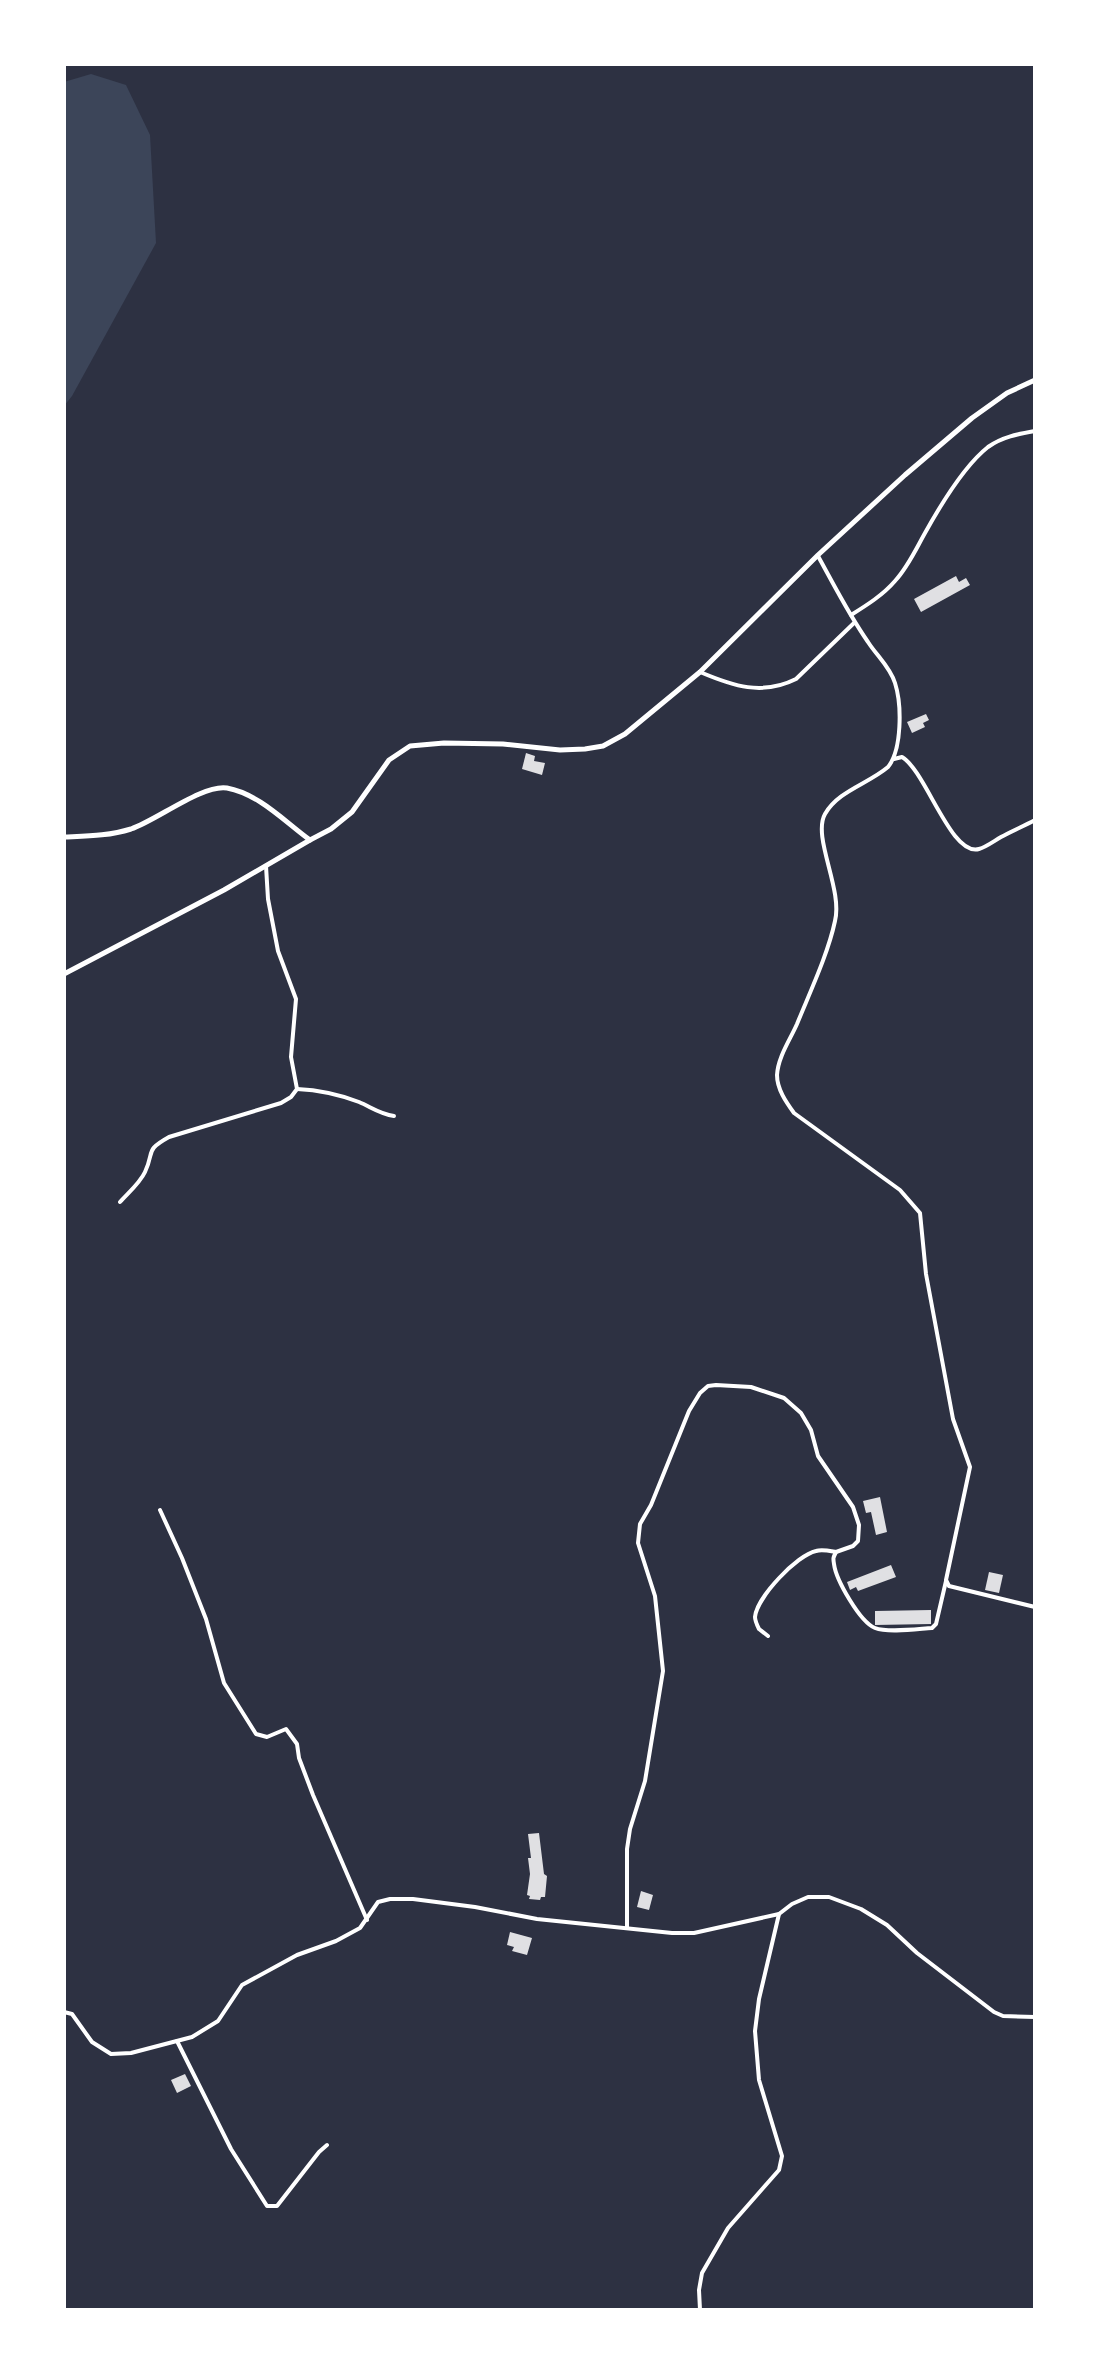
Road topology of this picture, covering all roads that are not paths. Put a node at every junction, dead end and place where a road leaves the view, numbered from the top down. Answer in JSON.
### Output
{"nodes":[{"id":1,"x":1035,"y":380,"type":"edge"},
{"id":2,"x":1035,"y":431,"type":"edge"},
{"id":3,"x":818,"y":555,"type":"junction"},
{"id":4,"x":851,"y":615,"type":"junction"},
{"id":5,"x":855,"y":622,"type":"junction"},
{"id":6,"x":700,"y":672,"type":"junction"},
{"id":7,"x":894,"y":759,"type":"junction"},
{"id":8,"x":1035,"y":820,"type":"edge"},
{"id":9,"x":64,"y":837,"type":"edge"},
{"id":10,"x":310,"y":840,"type":"junction"},
{"id":11,"x":266,"y":866,"type":"junction"},
{"id":12,"x":64,"y":974,"type":"edge"},
{"id":13,"x":297,"y":1089,"type":"junction"},
{"id":14,"x":394,"y":1116,"type":"dead end"},
{"id":15,"x":120,"y":1202,"type":"dead end"},
{"id":16,"x":160,"y":1510,"type":"dead end"},
{"id":17,"x":836,"y":1552,"type":"junction"},
{"id":18,"x":946,"y":1580,"type":"junction"},
{"id":19,"x":1035,"y":1607,"type":"edge"},
{"id":20,"x":768,"y":1636,"type":"dead end"},
{"id":21,"x":779,"y":1914,"type":"junction"},
{"id":22,"x":367,"y":1920,"type":"junction"},
{"id":23,"x":627,"y":1928,"type":"junction"},
{"id":24,"x":64,"y":2012,"type":"edge"},
{"id":25,"x":1035,"y":2017,"type":"edge"},
{"id":26,"x":177,"y":2041,"type":"junction"},
{"id":27,"x":327,"y":2145,"type":"dead end"},
{"id":28,"x":700,"y":2310,"type":"edge"}],
"edges":[{"from":1,"to":3,"type":"street"},
{"from":2,"to":4,"type":"street"},
{"from":3,"to":4,"type":"street"},
{"from":3,"to":6,"type":"street"},
{"from":4,"to":5,"type":"street"},
{"from":5,"to":6,"type":"street"},
{"from":5,"to":7,"type":"street"},
{"from":6,"to":10,"type":"street"},
{"from":7,"to":8,"type":"street"},
{"from":7,"to":18,"type":"street"},
{"from":9,"to":10,"type":"street"},
{"from":10,"to":11,"type":"street"},
{"from":11,"to":12,"type":"street"},
{"from":11,"to":13,"type":"street"},
{"from":13,"to":14,"type":"street"},
{"from":13,"to":15,"type":"street"},
{"from":16,"to":22,"type":"street"},
{"from":17,"to":18,"type":"street"},
{"from":17,"to":20,"type":"street"},
{"from":17,"to":23,"type":"street"},
{"from":18,"to":19,"type":"street"},
{"from":21,"to":23,"type":"street"},
{"from":21,"to":25,"type":"street"},
{"from":21,"to":28,"type":"street"},
{"from":22,"to":23,"type":"street"},
{"from":22,"to":26,"type":"street"},
{"from":24,"to":26,"type":"street"},
{"from":26,"to":27,"type":"street"}]}
